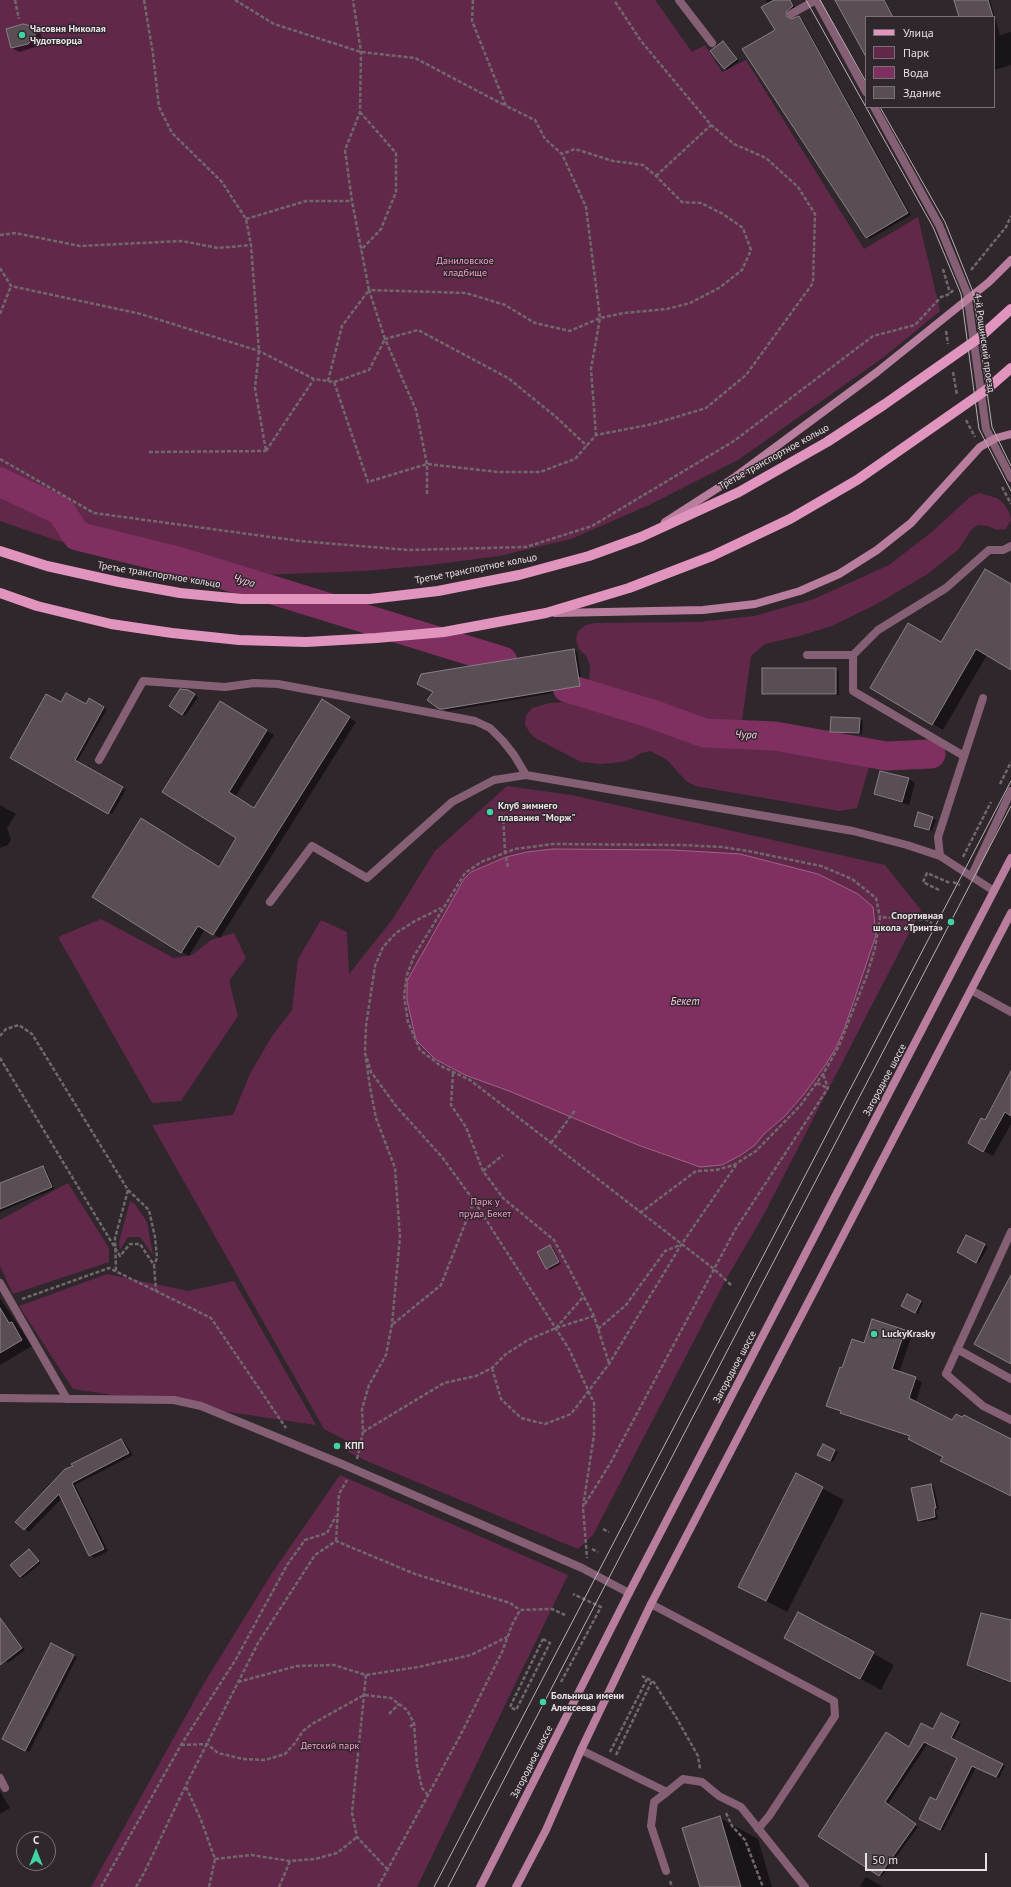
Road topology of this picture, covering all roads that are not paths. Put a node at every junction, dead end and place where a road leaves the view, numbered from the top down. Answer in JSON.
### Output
{"nodes":[{"id":1,"x":679,"y":0,"type":"edge"},
{"id":2,"x":816,"y":0,"type":"edge"},
{"id":3,"x":791,"y":14,"type":"dead end"},
{"id":4,"x":712,"y":43,"type":"dead end"},
{"id":5,"x":865,"y":90,"type":"edge"},
{"id":6,"x":875,"y":108,"type":"edge"},
{"id":7,"x":1011,"y":260,"type":"edge"},
{"id":8,"x":1011,"y":309,"type":"edge"},
{"id":9,"x":1011,"y":368,"type":"edge"},
{"id":10,"x":1011,"y":434,"type":"edge"},
{"id":11,"x":991,"y":440,"type":"junction"},
{"id":12,"x":1011,"y":478,"type":"edge"},
{"id":13,"x":641,"y":537,"type":"junction"},
{"id":14,"x":1011,"y":546,"type":"edge"},
{"id":15,"x":0,"y":551,"type":"edge"},
{"id":16,"x":0,"y":593,"type":"edge"},
{"id":17,"x":546,"y":613,"type":"junction"},
{"id":18,"x":807,"y":655,"type":"dead end"},
{"id":19,"x":853,"y":655,"type":"junction"},
{"id":20,"x":983,"y":698,"type":"dead end"},
{"id":21,"x":964,"y":756,"type":"junction"},
{"id":22,"x":99,"y":760,"type":"dead end"},
{"id":23,"x":526,"y":775,"type":"junction"},
{"id":24,"x":1011,"y":791,"type":"edge"},
{"id":25,"x":940,"y":856,"type":"junction"},
{"id":26,"x":1011,"y":858,"type":"edge"},
{"id":27,"x":972,"y":875,"type":"junction"},
{"id":28,"x":994,"y":891,"type":"junction"},
{"id":29,"x":270,"y":902,"type":"dead end"},
{"id":30,"x":1011,"y":913,"type":"edge"},
{"id":31,"x":971,"y":990,"type":"junction"},
{"id":32,"x":1011,"y":1012,"type":"edge"},
{"id":33,"x":1011,"y":1232,"type":"edge"},
{"id":34,"x":0,"y":1283,"type":"edge"},
{"id":35,"x":957,"y":1349,"type":"junction"},
{"id":36,"x":1011,"y":1379,"type":"edge"},
{"id":37,"x":0,"y":1398,"type":"edge"},
{"id":38,"x":68,"y":1399,"type":"junction"},
{"id":39,"x":1011,"y":1420,"type":"edge"},
{"id":40,"x":629,"y":1593,"type":"junction"},
{"id":41,"x":651,"y":1604,"type":"junction"},
{"id":42,"x":581,"y":1750,"type":"junction"},
{"id":43,"x":0,"y":1778,"type":"edge"},
{"id":44,"x":5,"y":1788,"type":"dead end"},
{"id":45,"x":667,"y":1792,"type":"junction"},
{"id":46,"x":758,"y":1829,"type":"junction"},
{"id":47,"x":666,"y":1871,"type":"dead end"},
{"id":48,"x":480,"y":1887,"type":"edge"},
{"id":49,"x":516,"y":1887,"type":"edge"},
{"id":50,"x":805,"y":1887,"type":"edge"}],
"edges":[{"from":1,"to":4,"type":"street"},
{"from":2,"to":3,"type":"street"},
{"from":2,"to":5,"type":"street"},
{"from":6,"to":11,"type":"street","name":"4-й Рощинский проезд"},
{"from":7,"to":13,"type":"main road"},
{"from":8,"to":13,"type":"main road","name":"Третье транспортное кольцо"},
{"from":9,"to":17,"type":"main road"},
{"from":10,"to":11,"type":"main road"},
{"from":11,"to":12,"type":"street","name":"4-й Рощинский проезд"},
{"from":11,"to":17,"type":"main road"},
{"from":13,"to":15,"type":"main road","name":"Третье транспортное кольцо"},
{"from":14,"to":19,"type":"street"},
{"from":16,"to":17,"type":"main road"},
{"from":18,"to":19,"type":"street"},
{"from":19,"to":21,"type":"street"},
{"from":20,"to":21,"type":"street"},
{"from":21,"to":25,"type":"street"},
{"from":22,"to":23,"type":"street"},
{"from":23,"to":25,"type":"street"},
{"from":23,"to":29,"type":"street"},
{"from":24,"to":27,"type":"street"},
{"from":25,"to":27,"type":"street"},
{"from":26,"to":28,"type":"main road","name":"Загородное шоссе"},
{"from":27,"to":28,"type":"street"},
{"from":28,"to":40,"type":"main road","name":"Загородное шоссе"},
{"from":30,"to":31,"type":"main road"},
{"from":31,"to":32,"type":"street"},
{"from":31,"to":41,"type":"main road"},
{"from":33,"to":35,"type":"street"},
{"from":34,"to":38,"type":"street"},
{"from":35,"to":36,"type":"street"},
{"from":35,"to":39,"type":"street"},
{"from":37,"to":38,"type":"street"},
{"from":38,"to":40,"type":"street"},
{"from":40,"to":48,"type":"main road","name":"Загородное шоссе"},
{"from":41,"to":42,"type":"main road"},
{"from":41,"to":46,"type":"street"},
{"from":42,"to":45,"type":"street"},
{"from":42,"to":49,"type":"main road"},
{"from":43,"to":44,"type":"street"},
{"from":45,"to":46,"type":"street"},
{"from":45,"to":47,"type":"street"},
{"from":46,"to":50,"type":"street"}]}
